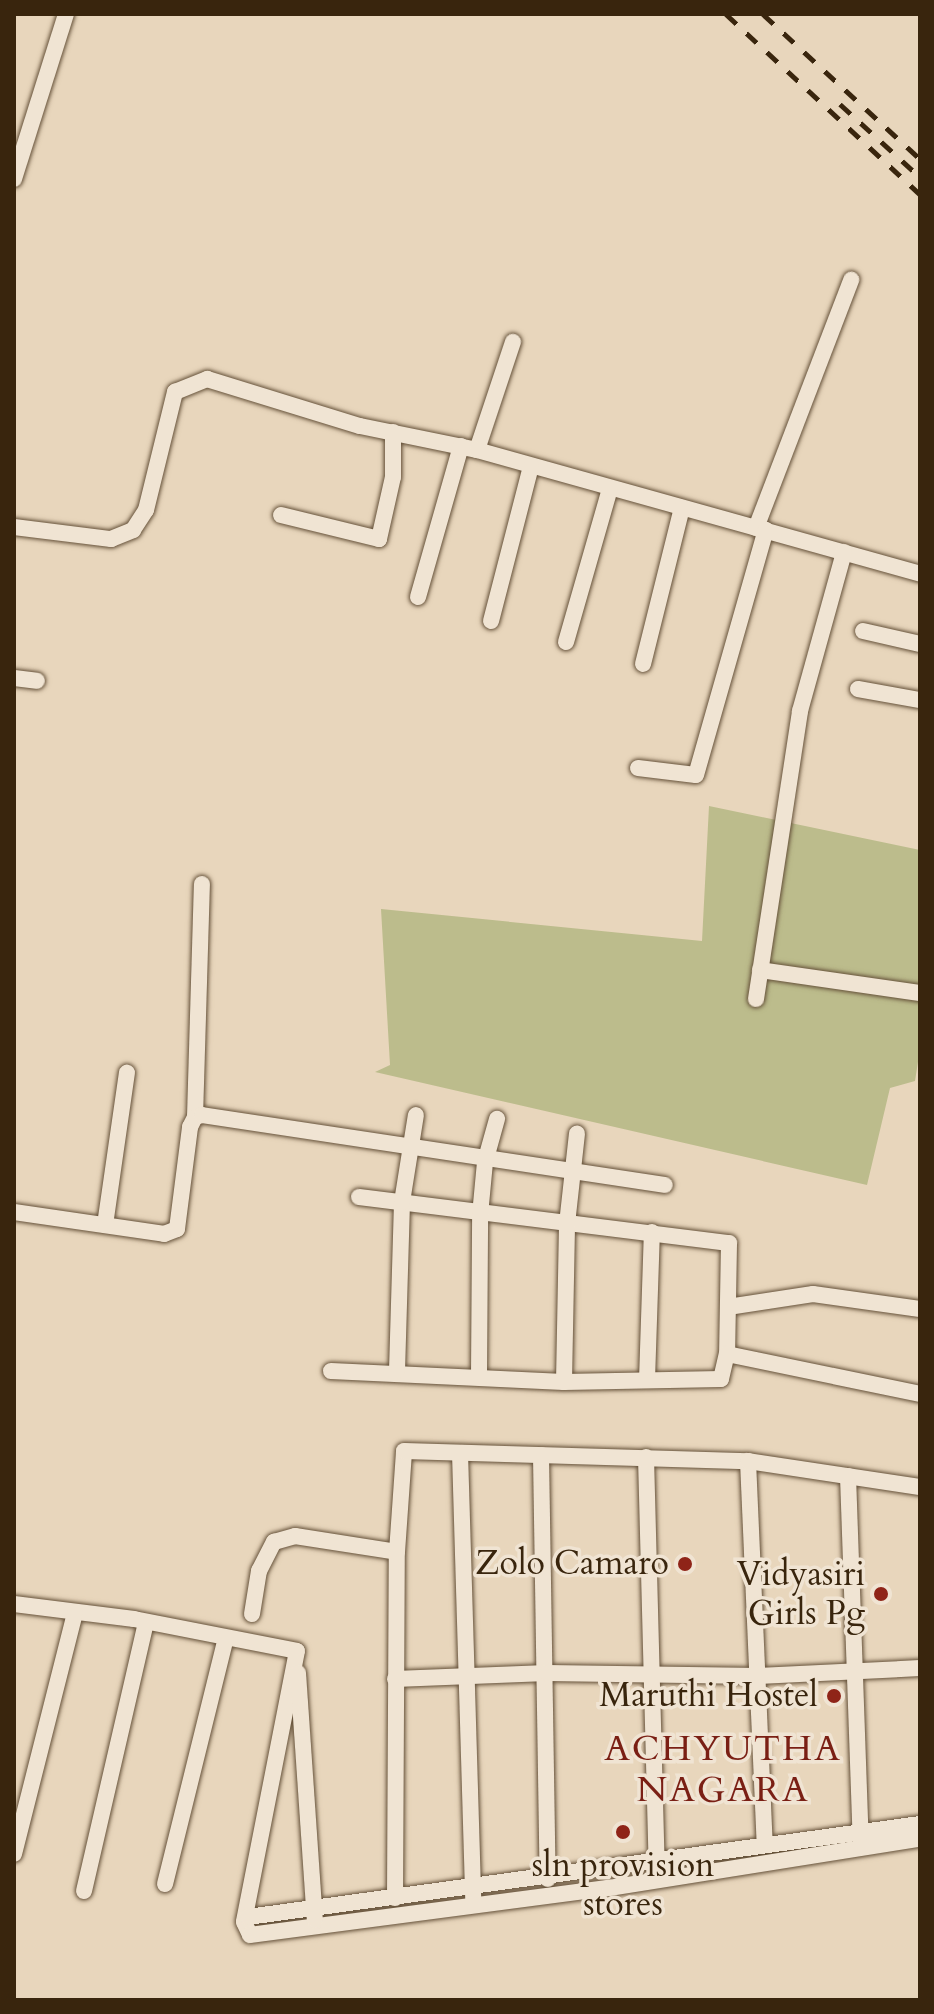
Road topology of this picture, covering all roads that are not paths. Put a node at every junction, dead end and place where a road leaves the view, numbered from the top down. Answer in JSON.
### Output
{"nodes":[{"id":1,"x":66,"y":14,"type":"edge"},
{"id":2,"x":14,"y":179,"type":"edge"},
{"id":3,"x":851,"y":280,"type":"dead end"},
{"id":4,"x":513,"y":342,"type":"dead end"},
{"id":5,"x":393,"y":432,"type":"junction"},
{"id":6,"x":469,"y":448,"type":"junction"},
{"id":7,"x":531,"y":466,"type":"junction"},
{"id":8,"x":610,"y":489,"type":"junction"},
{"id":9,"x":682,"y":508,"type":"junction"},
{"id":10,"x":281,"y":515,"type":"dead end"},
{"id":11,"x":14,"y":527,"type":"edge"},
{"id":12,"x":761,"y":529,"type":"junction"},
{"id":13,"x":844,"y":552,"type":"junction"},
{"id":14,"x":920,"y":574,"type":"edge"},
{"id":15,"x":418,"y":597,"type":"dead end"},
{"id":16,"x":491,"y":621,"type":"dead end"},
{"id":17,"x":863,"y":631,"type":"dead end"},
{"id":18,"x":566,"y":642,"type":"dead end"},
{"id":19,"x":920,"y":644,"type":"edge"},
{"id":20,"x":643,"y":664,"type":"dead end"},
{"id":21,"x":14,"y":678,"type":"edge"},
{"id":22,"x":37,"y":681,"type":"dead end"},
{"id":23,"x":858,"y":689,"type":"dead end"},
{"id":24,"x":920,"y":700,"type":"edge"},
{"id":25,"x":638,"y":768,"type":"dead end"},
{"id":26,"x":202,"y":884,"type":"dead end"},
{"id":27,"x":760,"y":970,"type":"junction"},
{"id":28,"x":920,"y":993,"type":"edge"},
{"id":29,"x":756,"y":999,"type":"dead end"},
{"id":30,"x":127,"y":1073,"type":"dead end"},
{"id":31,"x":416,"y":1115,"type":"dead end"},
{"id":32,"x":195,"y":1117,"type":"junction"},
{"id":33,"x":497,"y":1119,"type":"dead end"},
{"id":34,"x":577,"y":1134,"type":"dead end"},
{"id":35,"x":411,"y":1147,"type":"junction"},
{"id":36,"x":486,"y":1159,"type":"junction"},
{"id":37,"x":573,"y":1172,"type":"junction"},
{"id":38,"x":665,"y":1185,"type":"dead end"},
{"id":39,"x":359,"y":1197,"type":"dead end"},
{"id":40,"x":402,"y":1202,"type":"junction"},
{"id":41,"x":14,"y":1212,"type":"edge"},
{"id":42,"x":480,"y":1215,"type":"junction"},
{"id":43,"x":567,"y":1224,"type":"junction"},
{"id":44,"x":105,"y":1225,"type":"junction"},
{"id":45,"x":652,"y":1232,"type":"junction"},
{"id":46,"x":728,"y":1307,"type":"junction"},
{"id":47,"x":920,"y":1309,"type":"edge"},
{"id":48,"x":727,"y":1354,"type":"junction"},
{"id":49,"x":331,"y":1371,"type":"dead end"},
{"id":50,"x":397,"y":1371,"type":"junction"},
{"id":51,"x":479,"y":1376,"type":"junction"},
{"id":52,"x":647,"y":1380,"type":"junction"},
{"id":53,"x":564,"y":1382,"type":"junction"},
{"id":54,"x":920,"y":1394,"type":"edge"},
{"id":55,"x":460,"y":1453,"type":"junction"},
{"id":56,"x":541,"y":1455,"type":"junction"},
{"id":57,"x":646,"y":1457,"type":"junction"},
{"id":58,"x":748,"y":1461,"type":"junction"},
{"id":59,"x":848,"y":1476,"type":"junction"},
{"id":60,"x":920,"y":1487,"type":"edge"},
{"id":61,"x":397,"y":1552,"type":"junction"},
{"id":62,"x":14,"y":1604,"type":"edge"},
{"id":63,"x":75,"y":1613,"type":"junction"},
{"id":64,"x":252,"y":1614,"type":"dead end"},
{"id":65,"x":146,"y":1622,"type":"junction"},
{"id":66,"x":226,"y":1638,"type":"junction"},
{"id":67,"x":297,"y":1651,"type":"junction"},
{"id":68,"x":920,"y":1668,"type":"edge"},
{"id":69,"x":855,"y":1671,"type":"junction"},
{"id":70,"x":547,"y":1673,"type":"junction"},
{"id":71,"x":651,"y":1674,"type":"junction"},
{"id":72,"x":758,"y":1676,"type":"junction"},
{"id":73,"x":395,"y":1679,"type":"junction"},
{"id":74,"x":466,"y":1679,"type":"junction"},
{"id":75,"x":920,"y":1824,"type":"edge"},
{"id":76,"x":920,"y":1839,"type":"edge"},
{"id":77,"x":860,"y":1840,"type":"junction"},
{"id":78,"x":765,"y":1845,"type":"junction"},
{"id":79,"x":14,"y":1854,"type":"edge"},
{"id":80,"x":655,"y":1860,"type":"junction"},
{"id":81,"x":548,"y":1879,"type":"junction"},
{"id":82,"x":658,"y":1880,"type":"junction"},
{"id":83,"x":165,"y":1884,"type":"dead end"},
{"id":84,"x":84,"y":1891,"type":"dead end"},
{"id":85,"x":395,"y":1898,"type":"junction"},
{"id":86,"x":472,"y":1898,"type":"junction"},
{"id":87,"x":312,"y":1910,"type":"junction"},
{"id":88,"x":248,"y":1917,"type":"junction"},
{"id":89,"x":318,"y":1926,"type":"junction"}],
"edges":[{"from":1,"to":2,"type":"street"},
{"from":3,"to":12,"type":"street"},
{"from":4,"to":6,"type":"street"},
{"from":5,"to":6,"type":"street"},
{"from":5,"to":10,"type":"street"},
{"from":5,"to":11,"type":"street"},
{"from":6,"to":7,"type":"street"},
{"from":6,"to":15,"type":"street"},
{"from":7,"to":8,"type":"street"},
{"from":7,"to":16,"type":"street"},
{"from":8,"to":9,"type":"street"},
{"from":8,"to":18,"type":"street"},
{"from":9,"to":12,"type":"street"},
{"from":9,"to":20,"type":"street"},
{"from":12,"to":13,"type":"street"},
{"from":12,"to":25,"type":"street"},
{"from":13,"to":14,"type":"street"},
{"from":13,"to":27,"type":"street"},
{"from":17,"to":19,"type":"street"},
{"from":21,"to":22,"type":"street"},
{"from":23,"to":24,"type":"street"},
{"from":26,"to":32,"type":"street"},
{"from":27,"to":28,"type":"street"},
{"from":27,"to":29,"type":"street"},
{"from":30,"to":44,"type":"street"},
{"from":31,"to":35,"type":"street"},
{"from":32,"to":35,"type":"street"},
{"from":32,"to":44,"type":"street"},
{"from":33,"to":36,"type":"street"},
{"from":34,"to":37,"type":"street"},
{"from":35,"to":36,"type":"street"},
{"from":35,"to":40,"type":"street"},
{"from":36,"to":37,"type":"street"},
{"from":36,"to":42,"type":"street"},
{"from":37,"to":38,"type":"street"},
{"from":37,"to":43,"type":"street"},
{"from":39,"to":40,"type":"street"},
{"from":40,"to":42,"type":"street"},
{"from":40,"to":50,"type":"street"},
{"from":41,"to":44,"type":"street"},
{"from":42,"to":43,"type":"street"},
{"from":42,"to":51,"type":"street"},
{"from":43,"to":45,"type":"street"},
{"from":43,"to":53,"type":"street"},
{"from":45,"to":46,"type":"street"},
{"from":45,"to":52,"type":"street"},
{"from":46,"to":47,"type":"street"},
{"from":46,"to":48,"type":"street"},
{"from":48,"to":52,"type":"street"},
{"from":48,"to":54,"type":"street"},
{"from":49,"to":50,"type":"street"},
{"from":50,"to":51,"type":"street"},
{"from":51,"to":53,"type":"street"},
{"from":52,"to":53,"type":"street"},
{"from":55,"to":56,"type":"street"},
{"from":55,"to":61,"type":"street"},
{"from":55,"to":74,"type":"street"},
{"from":56,"to":57,"type":"street"},
{"from":56,"to":70,"type":"street"},
{"from":57,"to":58,"type":"street"},
{"from":57,"to":71,"type":"street"},
{"from":58,"to":59,"type":"street"},
{"from":58,"to":72,"type":"street"},
{"from":59,"to":60,"type":"street"},
{"from":59,"to":69,"type":"street"},
{"from":61,"to":64,"type":"street"},
{"from":61,"to":73,"type":"street"},
{"from":62,"to":63,"type":"street"},
{"from":63,"to":65,"type":"street"},
{"from":63,"to":79,"type":"street"},
{"from":65,"to":66,"type":"street"},
{"from":65,"to":84,"type":"street"},
{"from":66,"to":67,"type":"street"},
{"from":66,"to":83,"type":"street"},
{"from":67,"to":87,"type":"street"},
{"from":67,"to":88,"type":"street"},
{"from":68,"to":69,"type":"street"},
{"from":69,"to":72,"type":"street"},
{"from":69,"to":77,"type":"street"},
{"from":70,"to":71,"type":"street"},
{"from":70,"to":74,"type":"street"},
{"from":70,"to":81,"type":"street"},
{"from":71,"to":72,"type":"street"},
{"from":71,"to":80,"type":"street"},
{"from":72,"to":78,"type":"street"},
{"from":73,"to":74,"type":"street"},
{"from":73,"to":85,"type":"street"},
{"from":74,"to":86,"type":"street"},
{"from":75,"to":77,"type":"street"},
{"from":76,"to":77,"type":"street"},
{"from":77,"to":78,"type":"street"},
{"from":77,"to":82,"type":"street"},
{"from":78,"to":80,"type":"street"},
{"from":80,"to":81,"type":"street"},
{"from":80,"to":82,"type":"street"},
{"from":81,"to":86,"type":"street"},
{"from":82,"to":86,"type":"street"},
{"from":85,"to":86,"type":"street"},
{"from":85,"to":87,"type":"street"},
{"from":86,"to":89,"type":"street"},
{"from":87,"to":88,"type":"street"},
{"from":87,"to":89,"type":"street"},
{"from":88,"to":89,"type":"street"}]}
